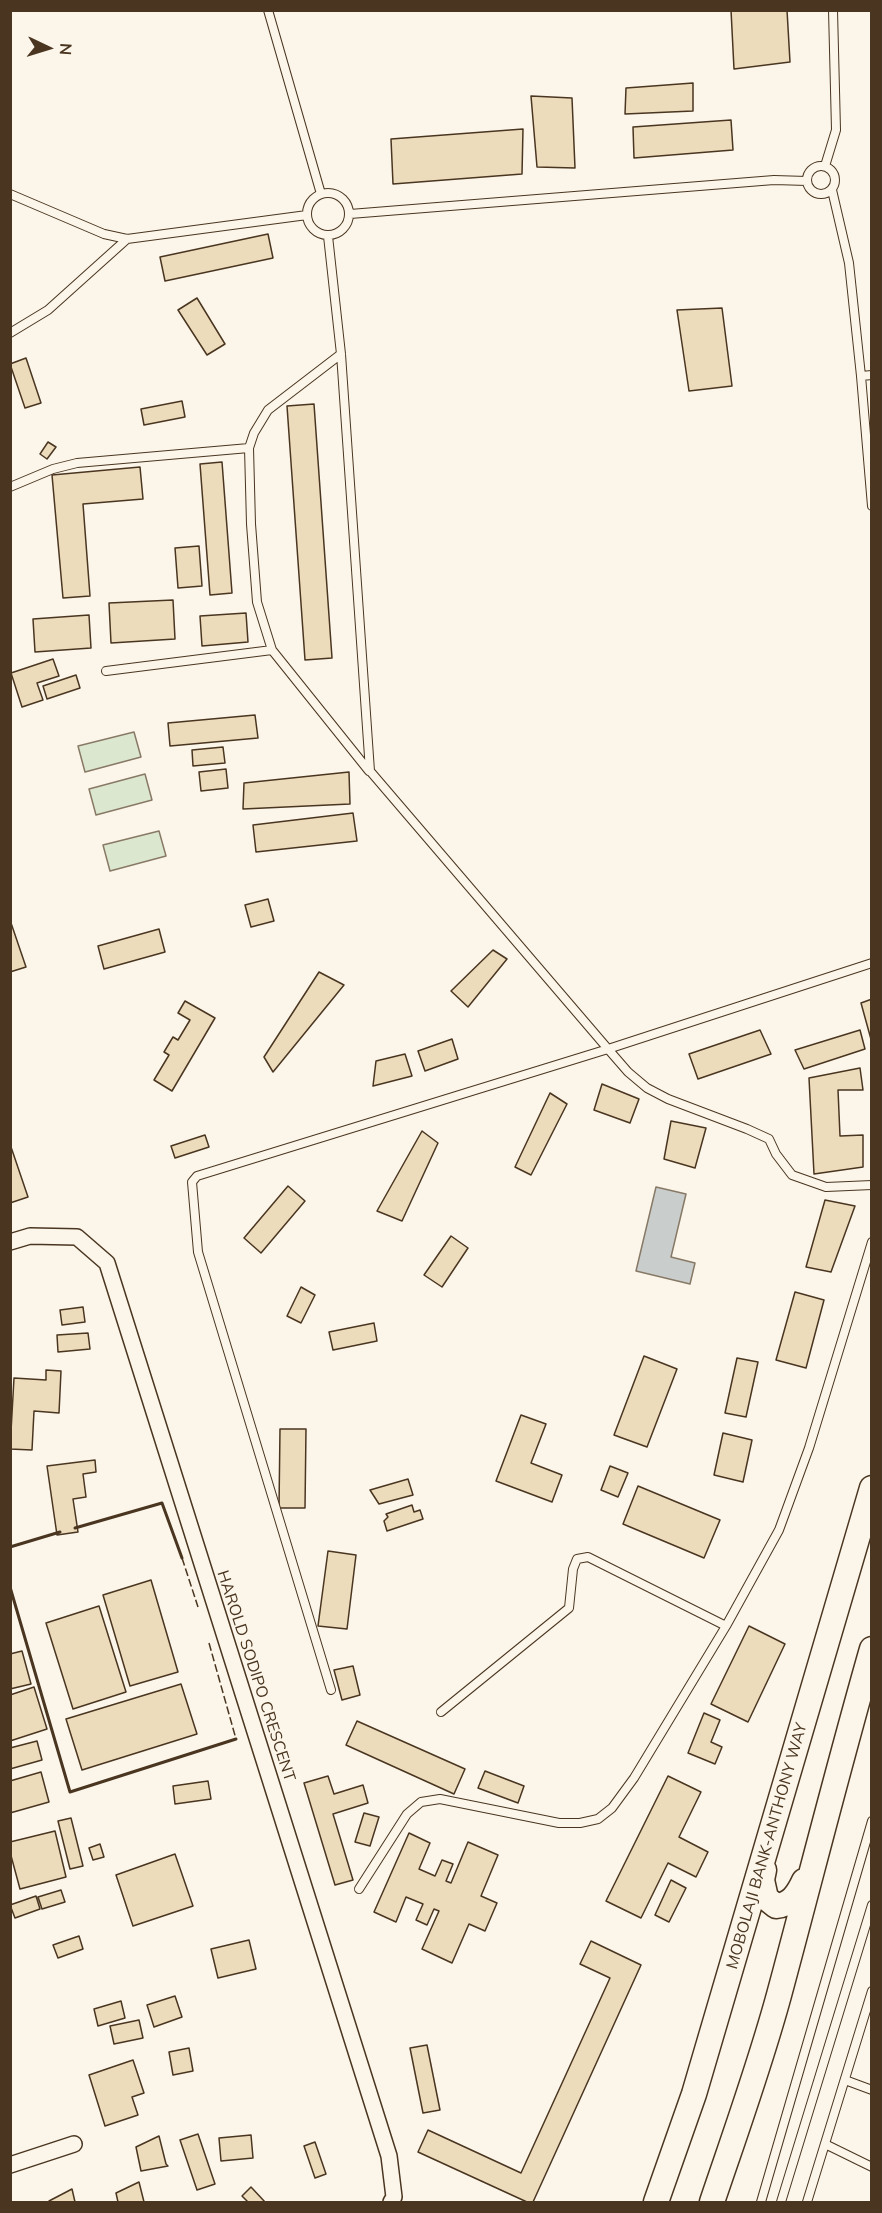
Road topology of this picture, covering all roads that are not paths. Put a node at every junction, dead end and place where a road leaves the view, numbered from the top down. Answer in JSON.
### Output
{"nodes":[{"id":1,"x":268,"y":10,"type":"edge"},
{"id":2,"x":833,"y":10,"type":"edge"},
{"id":3,"x":825,"y":166,"type":"junction"},
{"id":4,"x":807,"y":181,"type":"junction"},
{"id":5,"x":832,"y":190,"type":"junction"},
{"id":6,"x":10,"y":194,"type":"edge"},
{"id":7,"x":321,"y":194,"type":"junction"},
{"id":8,"x":350,"y":214,"type":"junction"},
{"id":9,"x":307,"y":215,"type":"junction"},
{"id":10,"x":328,"y":236,"type":"junction"},
{"id":11,"x":127,"y":238,"type":"junction"},
{"id":12,"x":10,"y":333,"type":"edge"},
{"id":13,"x":340,"y":354,"type":"junction"},
{"id":14,"x":872,"y":375,"type":"edge"},
{"id":15,"x":861,"y":376,"type":"junction"},
{"id":16,"x":249,"y":448,"type":"junction"},
{"id":17,"x":10,"y":487,"type":"edge"},
{"id":18,"x":872,"y":506,"type":"edge"},
{"id":19,"x":272,"y":651,"type":"junction"},
{"id":20,"x":106,"y":672,"type":"dead end"},
{"id":21,"x":370,"y":771,"type":"junction"},
{"id":22,"x":872,"y":963,"type":"edge"},
{"id":23,"x":608,"y":1048,"type":"junction"},
{"id":24,"x":872,"y":1185,"type":"edge"},
{"id":25,"x":10,"y":1242,"type":"edge"},
{"id":26,"x":872,"y":1242,"type":"edge"},
{"id":27,"x":872,"y":1488,"type":"edge"},
{"id":28,"x":726,"y":1626,"type":"junction"},
{"id":29,"x":872,"y":1649,"type":"edge"},
{"id":30,"x":331,"y":1690,"type":"dead end"},
{"id":31,"x":441,"y":1712,"type":"dead end"},
{"id":32,"x":872,"y":1821,"type":"edge"},
{"id":33,"x":766,"y":1853,"type":"junction"},
{"id":34,"x":812,"y":1862,"type":"junction"},
{"id":35,"x":359,"y":1889,"type":"dead end"},
{"id":36,"x":872,"y":1905,"type":"edge"},
{"id":37,"x":736,"y":1952,"type":"junction"},
{"id":38,"x":786,"y":1963,"type":"junction"},
{"id":39,"x":872,"y":1991,"type":"edge"},
{"id":40,"x":845,"y":2080,"type":"junction"},
{"id":41,"x":872,"y":2090,"type":"edge"},
{"id":42,"x":74,"y":2144,"type":"dead end"},
{"id":43,"x":825,"y":2144,"type":"junction"},
{"id":44,"x":10,"y":2165,"type":"edge"},
{"id":45,"x":872,"y":2167,"type":"edge"},
{"id":46,"x":391,"y":2202,"type":"edge"},
{"id":47,"x":656,"y":2202,"type":"edge"},
{"id":48,"x":712,"y":2202,"type":"edge"},
{"id":49,"x":761,"y":2202,"type":"edge"},
{"id":50,"x":781,"y":2202,"type":"edge"},
{"id":51,"x":807,"y":2202,"type":"edge"}],
"edges":[{"from":1,"to":7,"type":"lane"},
{"from":2,"to":3,"type":"lane"},
{"from":3,"to":4,"type":"lane"},
{"from":3,"to":5,"type":"lane"},
{"from":4,"to":5,"type":"lane"},
{"from":4,"to":8,"type":"lane"},
{"from":5,"to":15,"type":"lane"},
{"from":6,"to":11,"type":"lane"},
{"from":7,"to":8,"type":"lane"},
{"from":7,"to":9,"type":"lane"},
{"from":8,"to":10,"type":"lane"},
{"from":9,"to":10,"type":"lane"},
{"from":9,"to":11,"type":"lane"},
{"from":10,"to":13,"type":"lane"},
{"from":11,"to":12,"type":"lane"},
{"from":13,"to":16,"type":"lane"},
{"from":13,"to":21,"type":"lane"},
{"from":14,"to":15,"type":"lane"},
{"from":15,"to":18,"type":"lane"},
{"from":16,"to":17,"type":"lane"},
{"from":16,"to":19,"type":"lane"},
{"from":19,"to":20,"type":"lane"},
{"from":19,"to":21,"type":"lane"},
{"from":21,"to":23,"type":"lane"},
{"from":22,"to":23,"type":"lane"},
{"from":23,"to":24,"type":"lane"},
{"from":23,"to":30,"type":"lane"},
{"from":25,"to":46,"type":"street","name":"HAROLD SODIPO CRESCENT"},
{"from":26,"to":28,"type":"lane"},
{"from":27,"to":33,"type":"main road","name":"MOBOLAJI BANK-ANTHONY WAY"},
{"from":28,"to":31,"type":"lane"},
{"from":28,"to":35,"type":"lane"},
{"from":29,"to":34,"type":"main road"},
{"from":32,"to":49,"type":"lane"},
{"from":33,"to":34,"type":"main road"},
{"from":33,"to":37,"type":"main road","name":"MOBOLAJI BANK-ANTHONY WAY"},
{"from":34,"to":38,"type":"main road"},
{"from":36,"to":50,"type":"lane"},
{"from":37,"to":38,"type":"main road"},
{"from":37,"to":47,"type":"main road","name":"MOBOLAJI BANK-ANTHONY WAY"},
{"from":38,"to":48,"type":"main road"},
{"from":39,"to":40,"type":"lane"},
{"from":40,"to":41,"type":"lane"},
{"from":40,"to":43,"type":"lane"},
{"from":42,"to":44,"type":"street"},
{"from":43,"to":45,"type":"lane"},
{"from":43,"to":51,"type":"lane"}]}
